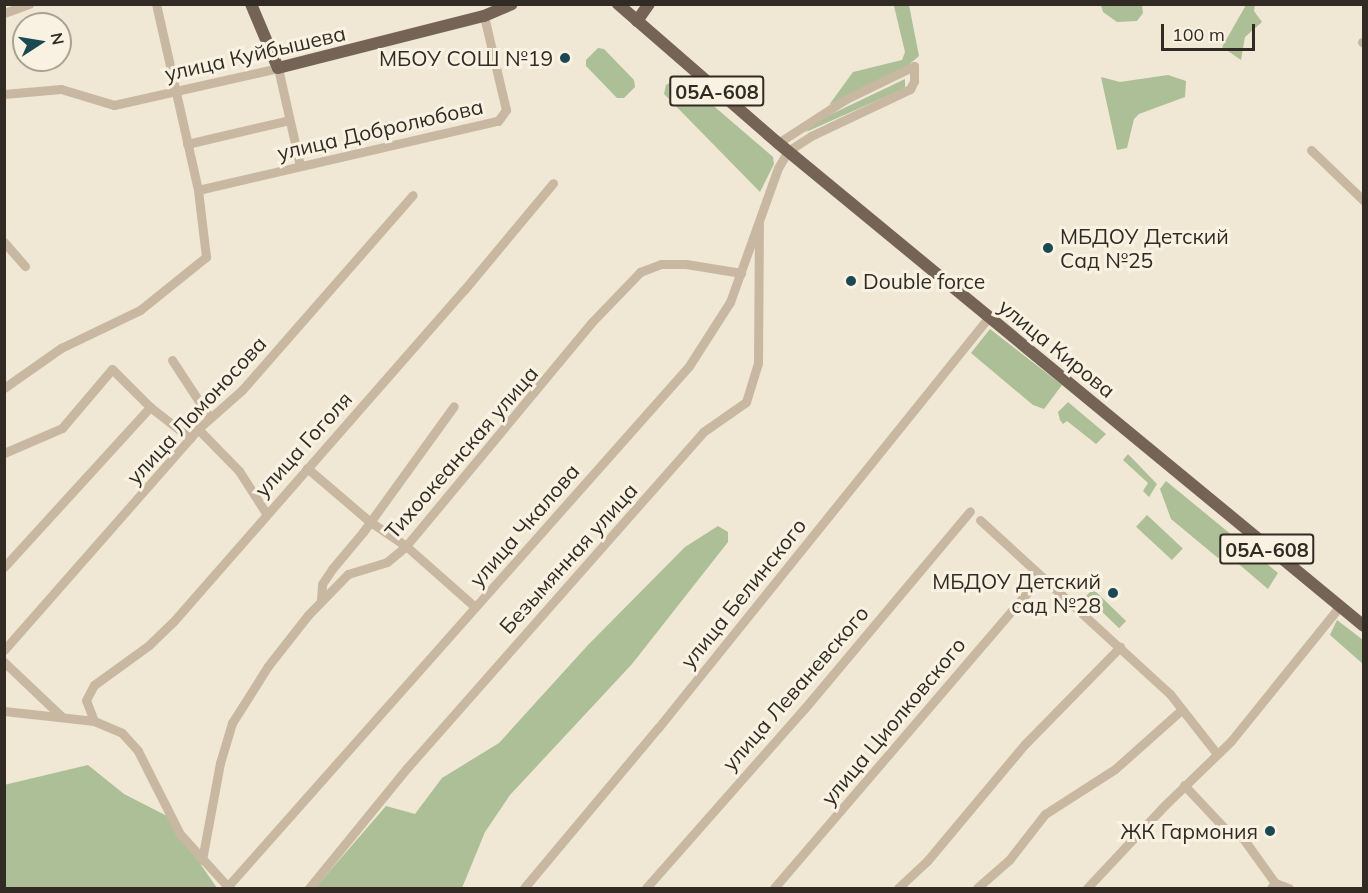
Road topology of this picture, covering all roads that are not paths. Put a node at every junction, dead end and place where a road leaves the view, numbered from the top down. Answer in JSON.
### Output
{"nodes":[{"id":1,"x":29,"y":4,"type":"edge"},
{"id":2,"x":156,"y":4,"type":"edge"},
{"id":3,"x":251,"y":4,"type":"edge"},
{"id":4,"x":513,"y":4,"type":"edge"},
{"id":5,"x":618,"y":4,"type":"edge"},
{"id":6,"x":649,"y":4,"type":"edge"},
{"id":7,"x":4,"y":13,"type":"edge"},
{"id":8,"x":484,"y":16,"type":"junction"},
{"id":9,"x":638,"y":21,"type":"junction"},
{"id":10,"x":278,"y":68,"type":"junction"},
{"id":11,"x":175,"y":92,"type":"junction"},
{"id":12,"x":4,"y":94,"type":"edge"},
{"id":13,"x":289,"y":120,"type":"junction"},
{"id":14,"x":778,"y":143,"type":"junction"},
{"id":15,"x":187,"y":144,"type":"junction"},
{"id":16,"x":1311,"y":150,"type":"dead end"},
{"id":17,"x":788,"y":151,"type":"junction"},
{"id":18,"x":300,"y":166,"type":"junction"},
{"id":19,"x":553,"y":183,"type":"dead end"},
{"id":20,"x":198,"y":190,"type":"junction"},
{"id":21,"x":413,"y":195,"type":"dead end"},
{"id":22,"x":1364,"y":201,"type":"edge"},
{"id":23,"x":758,"y":222,"type":"junction"},
{"id":24,"x":4,"y":242,"type":"edge"},
{"id":25,"x":25,"y":266,"type":"dead end"},
{"id":26,"x":741,"y":273,"type":"junction"},
{"id":27,"x":988,"y":318,"type":"junction"},
{"id":28,"x":172,"y":360,"type":"dead end"},
{"id":29,"x":4,"y":388,"type":"edge"},
{"id":30,"x":454,"y":406,"type":"dead end"},
{"id":31,"x":150,"y":407,"type":"junction"},
{"id":32,"x":210,"y":418,"type":"junction"},
{"id":33,"x":198,"y":429,"type":"junction"},
{"id":34,"x":190,"y":438,"type":"junction"},
{"id":35,"x":4,"y":453,"type":"edge"},
{"id":36,"x":307,"y":468,"type":"junction"},
{"id":37,"x":970,"y":511,"type":"dead end"},
{"id":38,"x":266,"y":513,"type":"junction"},
{"id":39,"x":980,"y":520,"type":"dead end"},
{"id":40,"x":369,"y":521,"type":"junction"},
{"id":41,"x":406,"y":546,"type":"junction"},
{"id":42,"x":4,"y":567,"type":"edge"},
{"id":43,"x":1040,"y":578,"type":"junction"},
{"id":44,"x":321,"y":600,"type":"junction"},
{"id":45,"x":475,"y":607,"type":"junction"},
{"id":46,"x":1339,"y":607,"type":"junction"},
{"id":47,"x":1364,"y":626,"type":"edge"},
{"id":48,"x":1120,"y":647,"type":"junction"},
{"id":49,"x":4,"y":650,"type":"edge"},
{"id":50,"x":4,"y":663,"type":"edge"},
{"id":51,"x":4,"y":711,"type":"edge"},
{"id":52,"x":1180,"y":711,"type":"junction"},
{"id":53,"x":61,"y":716,"type":"junction"},
{"id":54,"x":94,"y":722,"type":"junction"},
{"id":55,"x":1217,"y":754,"type":"junction"},
{"id":56,"x":1184,"y":785,"type":"junction"},
{"id":57,"x":202,"y":860,"type":"junction"},
{"id":58,"x":1273,"y":886,"type":"edge"},
{"id":59,"x":229,"y":887,"type":"edge"},
{"id":60,"x":309,"y":888,"type":"edge"},
{"id":61,"x":524,"y":888,"type":"edge"},
{"id":62,"x":646,"y":888,"type":"edge"},
{"id":63,"x":774,"y":888,"type":"edge"},
{"id":64,"x":898,"y":888,"type":"edge"},
{"id":65,"x":978,"y":888,"type":"edge"},
{"id":66,"x":1088,"y":888,"type":"edge"},
{"id":67,"x":1289,"y":888,"type":"edge"}],
"edges":[{"from":1,"to":7,"type":"street"},
{"from":2,"to":11,"type":"street"},
{"from":3,"to":10,"type":"main road"},
{"from":4,"to":8,"type":"main road","name":"улица Куйбышева"},
{"from":5,"to":9,"type":"main road","name":"улица Кирова","number":"05А-608"},
{"from":6,"to":9,"type":"main road"},
{"from":8,"to":10,"type":"main road","name":"улица Куйбышева"},
{"from":8,"to":18,"type":"street","name":"улица Добролюбова"},
{"from":9,"to":14,"type":"main road","name":"улица Кирова","number":"05А-608"},
{"from":10,"to":11,"type":"street","name":"улица Куйбышева"},
{"from":10,"to":13,"type":"street"},
{"from":11,"to":12,"type":"street","name":"улица Куйбышева"},
{"from":11,"to":15,"type":"street"},
{"from":13,"to":15,"type":"street"},
{"from":13,"to":18,"type":"street"},
{"from":14,"to":17,"type":"main road","name":"улица Кирова","number":"05А-608"},
{"from":14,"to":17,"type":"street"},
{"from":15,"to":20,"type":"street"},
{"from":16,"to":22,"type":"street"},
{"from":17,"to":23,"type":"street","name":"улица Чкалова"},
{"from":17,"to":27,"type":"main road","name":"улица Кирова","number":"05А-608"},
{"from":18,"to":20,"type":"street","name":"улица Добролюбова"},
{"from":19,"to":36,"type":"street","name":"улица Гоголя"},
{"from":20,"to":29,"type":"street"},
{"from":21,"to":32,"type":"street","name":"улица Ломоносова"},
{"from":23,"to":26,"type":"street","name":"улица Чкалова"},
{"from":23,"to":60,"type":"street","name":"Безымянная улица"},
{"from":24,"to":25,"type":"street"},
{"from":26,"to":41,"type":"street","name":"Тихоокеанская улица"},
{"from":26,"to":45,"type":"street","name":"улица Чкалова"},
{"from":27,"to":46,"type":"main road","name":"улица Кирова","number":"05А-608"},
{"from":27,"to":61,"type":"street","name":"улица Белинского"},
{"from":28,"to":32,"type":"street"},
{"from":30,"to":40,"type":"street"},
{"from":31,"to":34,"type":"street"},
{"from":31,"to":35,"type":"street"},
{"from":31,"to":42,"type":"street"},
{"from":32,"to":33,"type":"street","name":"улица Ломоносова"},
{"from":33,"to":34,"type":"street","name":"улица Ломоносова"},
{"from":33,"to":38,"type":"street"},
{"from":34,"to":49,"type":"street","name":"улица Ломоносова"},
{"from":36,"to":38,"type":"street","name":"улица Гоголя"},
{"from":36,"to":40,"type":"street"},
{"from":37,"to":62,"type":"street","name":"улица Леваневского"},
{"from":38,"to":54,"type":"street","name":"улица Гоголя"},
{"from":39,"to":43,"type":"street"},
{"from":40,"to":41,"type":"street"},
{"from":40,"to":44,"type":"street"},
{"from":41,"to":44,"type":"street","name":"Тихоокеанская улица"},
{"from":41,"to":45,"type":"street"},
{"from":43,"to":48,"type":"street"},
{"from":43,"to":63,"type":"street","name":"улица Циолковского"},
{"from":44,"to":57,"type":"street","name":"Тихоокеанская улица"},
{"from":45,"to":59,"type":"street","name":"улица Чкалова"},
{"from":46,"to":47,"type":"main road","name":"улица Кирова","number":"05А-608"},
{"from":46,"to":55,"type":"street"},
{"from":48,"to":52,"type":"street"},
{"from":48,"to":64,"type":"street"},
{"from":50,"to":53,"type":"street"},
{"from":51,"to":53,"type":"street"},
{"from":52,"to":55,"type":"street"},
{"from":52,"to":65,"type":"street"},
{"from":53,"to":54,"type":"street"},
{"from":54,"to":57,"type":"street"},
{"from":55,"to":56,"type":"street"},
{"from":56,"to":58,"type":"street"},
{"from":56,"to":66,"type":"street"},
{"from":57,"to":59,"type":"street"},
{"from":58,"to":67,"type":"street"}]}
